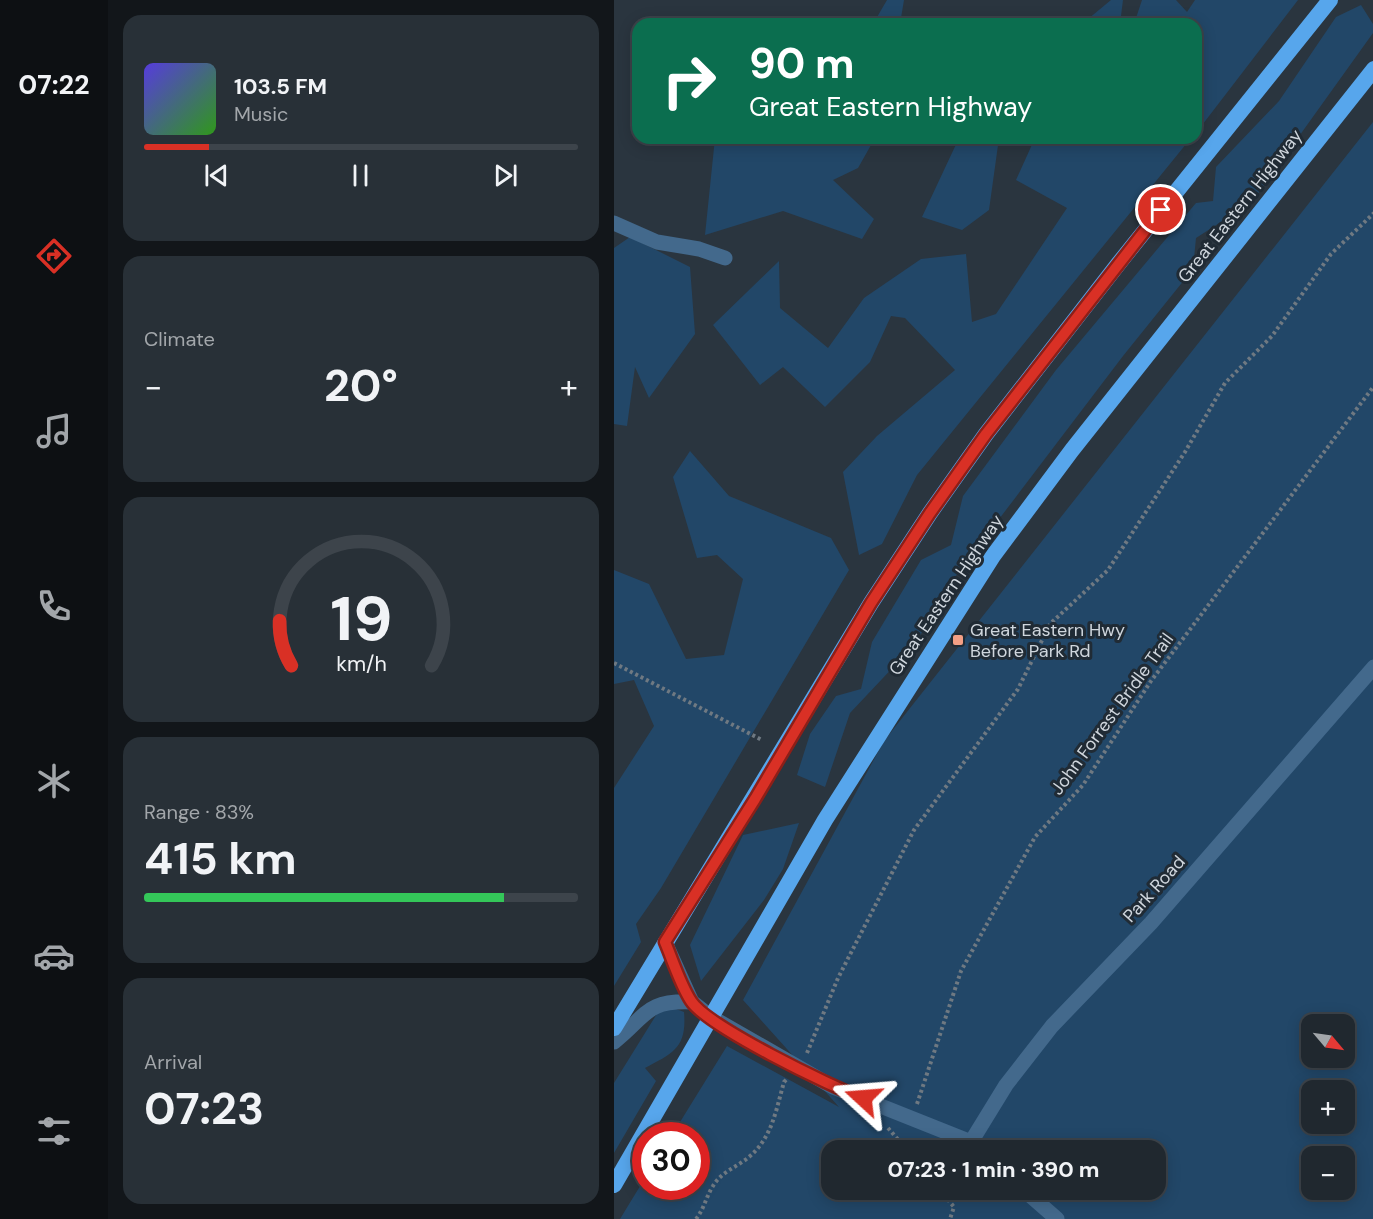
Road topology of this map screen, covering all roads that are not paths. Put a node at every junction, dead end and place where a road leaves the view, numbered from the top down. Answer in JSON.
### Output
{"nodes":[{"id":1,"x":1330,"y":0,"type":"edge"},
{"id":2,"x":1373,"y":69,"type":"edge"},
{"id":3,"x":614,"y":223,"type":"edge"},
{"id":4,"x":725,"y":258,"type":"dead end"},
{"id":5,"x":1373,"y":667,"type":"edge"},
{"id":6,"x":665,"y":942,"type":"junction"},
{"id":7,"x":692,"y":1002,"type":"junction"},
{"id":8,"x":711,"y":1017,"type":"junction"},
{"id":9,"x":614,"y":1028,"type":"edge"},
{"id":10,"x":614,"y":1042,"type":"edge"},
{"id":11,"x":962,"y":1140,"type":"edge"},
{"id":12,"x":979,"y":1140,"type":"edge"},
{"id":13,"x":614,"y":1185,"type":"edge"},
{"id":14,"x":1035,"y":1200,"type":"edge"},
{"id":15,"x":1057,"y":1219,"type":"edge"}],
"edges":[{"from":1,"to":6,"type":"highway"},
{"from":2,"to":8,"type":"highway","name":"Great Eastern Highway"},
{"from":3,"to":4,"type":"street"},
{"from":5,"to":12,"type":"street","name":"Park Road"},
{"from":6,"to":7,"type":"street","name":"Park Road"},
{"from":6,"to":9,"type":"highway"},
{"from":7,"to":8,"type":"street","name":"Park Road"},
{"from":7,"to":10,"type":"street"},
{"from":8,"to":11,"type":"street","name":"Park Road"},
{"from":8,"to":13,"type":"highway","name":"Great Eastern Highway"},
{"from":14,"to":15,"type":"street"}]}
